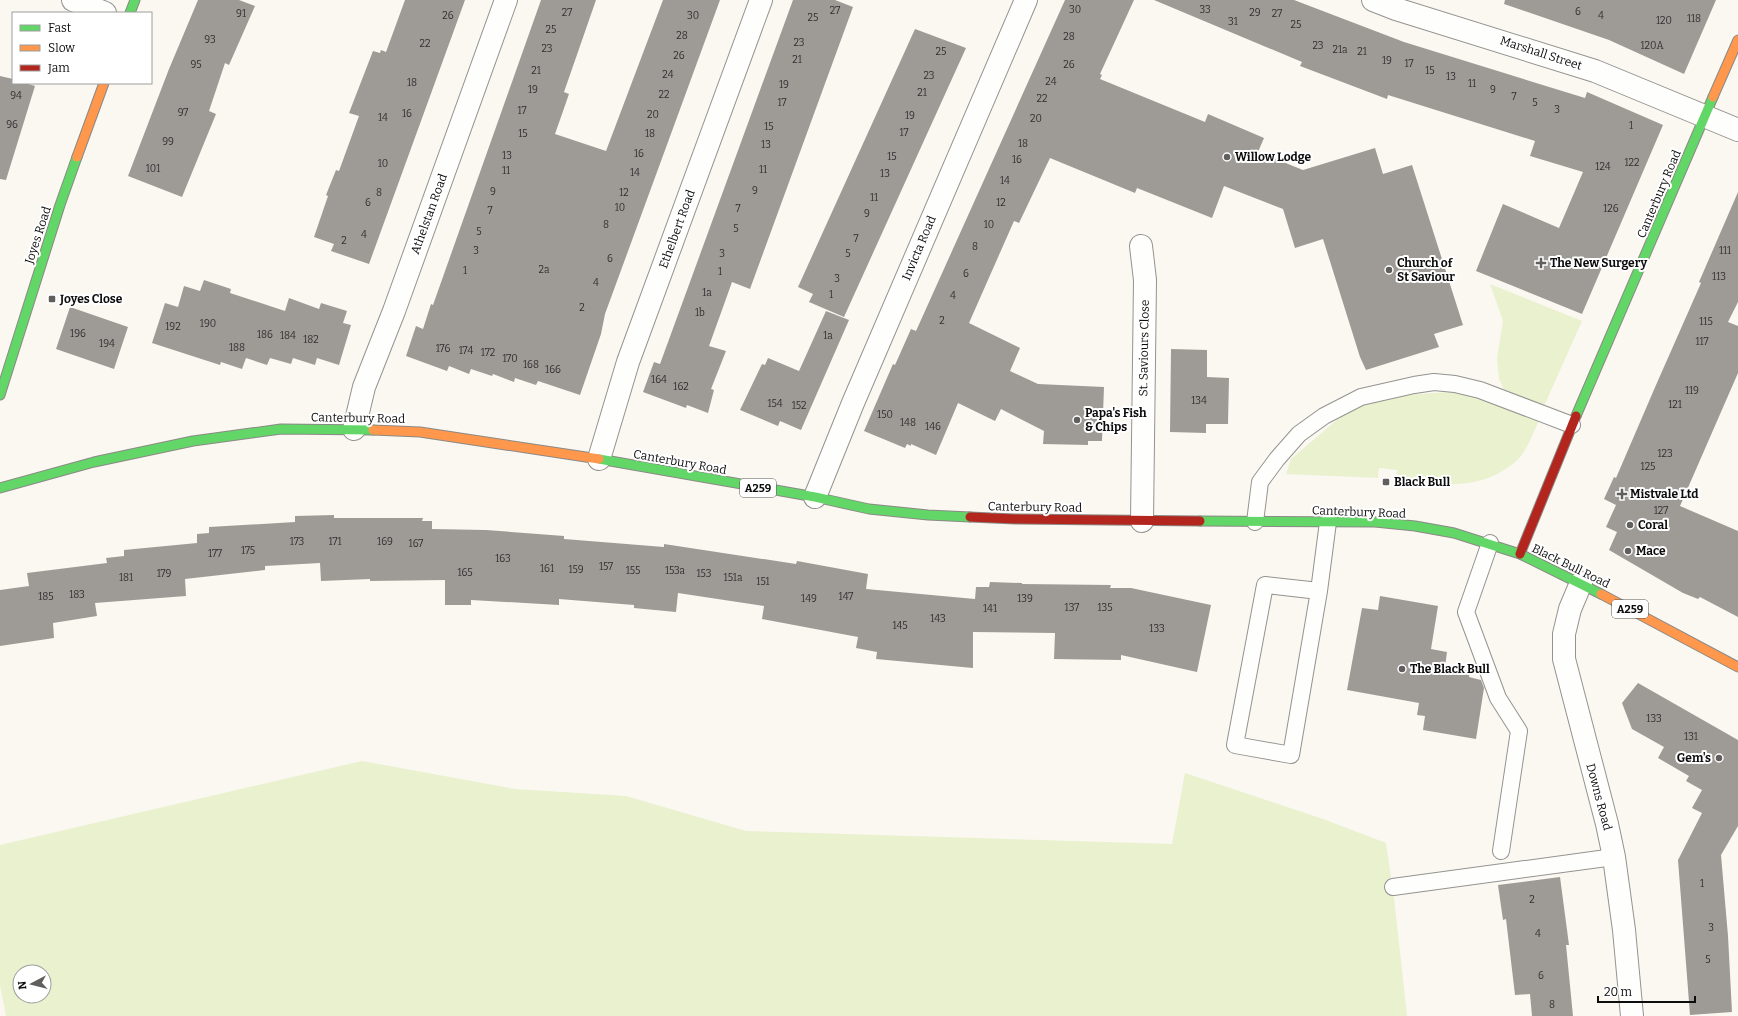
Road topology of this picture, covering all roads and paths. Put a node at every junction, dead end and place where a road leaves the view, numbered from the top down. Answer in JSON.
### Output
{"nodes":[{"id":1,"x":73,"y":0,"type":"edge"},
{"id":2,"x":135,"y":0,"type":"edge"},
{"id":3,"x":506,"y":0,"type":"edge"},
{"id":4,"x":761,"y":0,"type":"edge"},
{"id":5,"x":1026,"y":0,"type":"edge"},
{"id":6,"x":1373,"y":0,"type":"edge"},
{"id":7,"x":103,"y":12,"type":"edge"},
{"id":8,"x":130,"y":12,"type":"edge"},
{"id":9,"x":1738,"y":40,"type":"edge"},
{"id":10,"x":104,"y":84,"type":"edge"},
{"id":11,"x":1705,"y":116,"type":"junction"},
{"id":12,"x":1738,"y":130,"type":"edge"},
{"id":13,"x":1141,"y":246,"type":"dead end"},
{"id":14,"x":0,"y":395,"type":"edge"},
{"id":15,"x":1572,"y":425,"type":"junction"},
{"id":16,"x":354,"y":429,"type":"junction"},
{"id":17,"x":599,"y":459,"type":"junction"},
{"id":18,"x":0,"y":488,"type":"edge"},
{"id":19,"x":815,"y":497,"type":"junction"},
{"id":20,"x":1142,"y":521,"type":"junction"},
{"id":21,"x":1255,"y":522,"type":"junction"},
{"id":22,"x":1328,"y":522,"type":"junction"},
{"id":23,"x":1490,"y":543,"type":"junction"},
{"id":24,"x":1520,"y":554,"type":"junction"},
{"id":25,"x":1581,"y":583,"type":"junction"},
{"id":26,"x":1319,"y":591,"type":"junction"},
{"id":27,"x":1738,"y":667,"type":"edge"},
{"id":28,"x":1501,"y":851,"type":"dead end"},
{"id":29,"x":1614,"y":857,"type":"junction"},
{"id":30,"x":1393,"y":887,"type":"dead end"},
{"id":31,"x":1632,"y":1016,"type":"edge"}],
"edges":[{"from":1,"to":7,"type":"street"},
{"from":2,"to":8,"type":"main road"},
{"from":3,"to":16,"type":"street","name":"Athelstan Road"},
{"from":4,"to":17,"type":"street","name":"Ethelbert Road"},
{"from":5,"to":19,"type":"street","name":"Invicta Road"},
{"from":6,"to":11,"type":"street","name":"Marshall Street"},
{"from":9,"to":11,"type":"main road","name":"Canterbury Road"},
{"from":10,"to":14,"type":"main road","name":"Joyes Road"},
{"from":11,"to":12,"type":"street","name":"Marshall Street"},
{"from":11,"to":15,"type":"main road","name":"Canterbury Road"},
{"from":13,"to":20,"type":"street","name":"St. Saviours Close"},
{"from":15,"to":21,"type":"lane"},
{"from":15,"to":24,"type":"main road","name":"Canterbury Road"},
{"from":16,"to":17,"type":"main road","name":"Canterbury Road","number":"A259"},
{"from":16,"to":18,"type":"main road","name":"Canterbury Road","number":"A259"},
{"from":17,"to":19,"type":"main road","name":"Canterbury Road","number":"A259"},
{"from":19,"to":20,"type":"main road","name":"Canterbury Road","number":"A259"},
{"from":20,"to":21,"type":"main road","name":"Canterbury Road","number":"A259"},
{"from":21,"to":22,"type":"main road","name":"Canterbury Road","number":"A259"},
{"from":22,"to":23,"type":"main road","name":"Canterbury Road","number":"A259"},
{"from":22,"to":26,"type":"lane"},
{"from":23,"to":24,"type":"main road","name":"Canterbury Road","number":"A259"},
{"from":23,"to":28,"type":"lane"},
{"from":24,"to":25,"type":"main road","name":"Black Bull Road","number":"A259"},
{"from":25,"to":27,"type":"main road","name":"Black Bull Road","number":"A259"},
{"from":25,"to":29,"type":"street","name":"Downs Road"},
{"from":26,"to":26,"type":"lane"},
{"from":29,"to":30,"type":"lane"},
{"from":29,"to":31,"type":"street","name":"Downs Road"}]}
